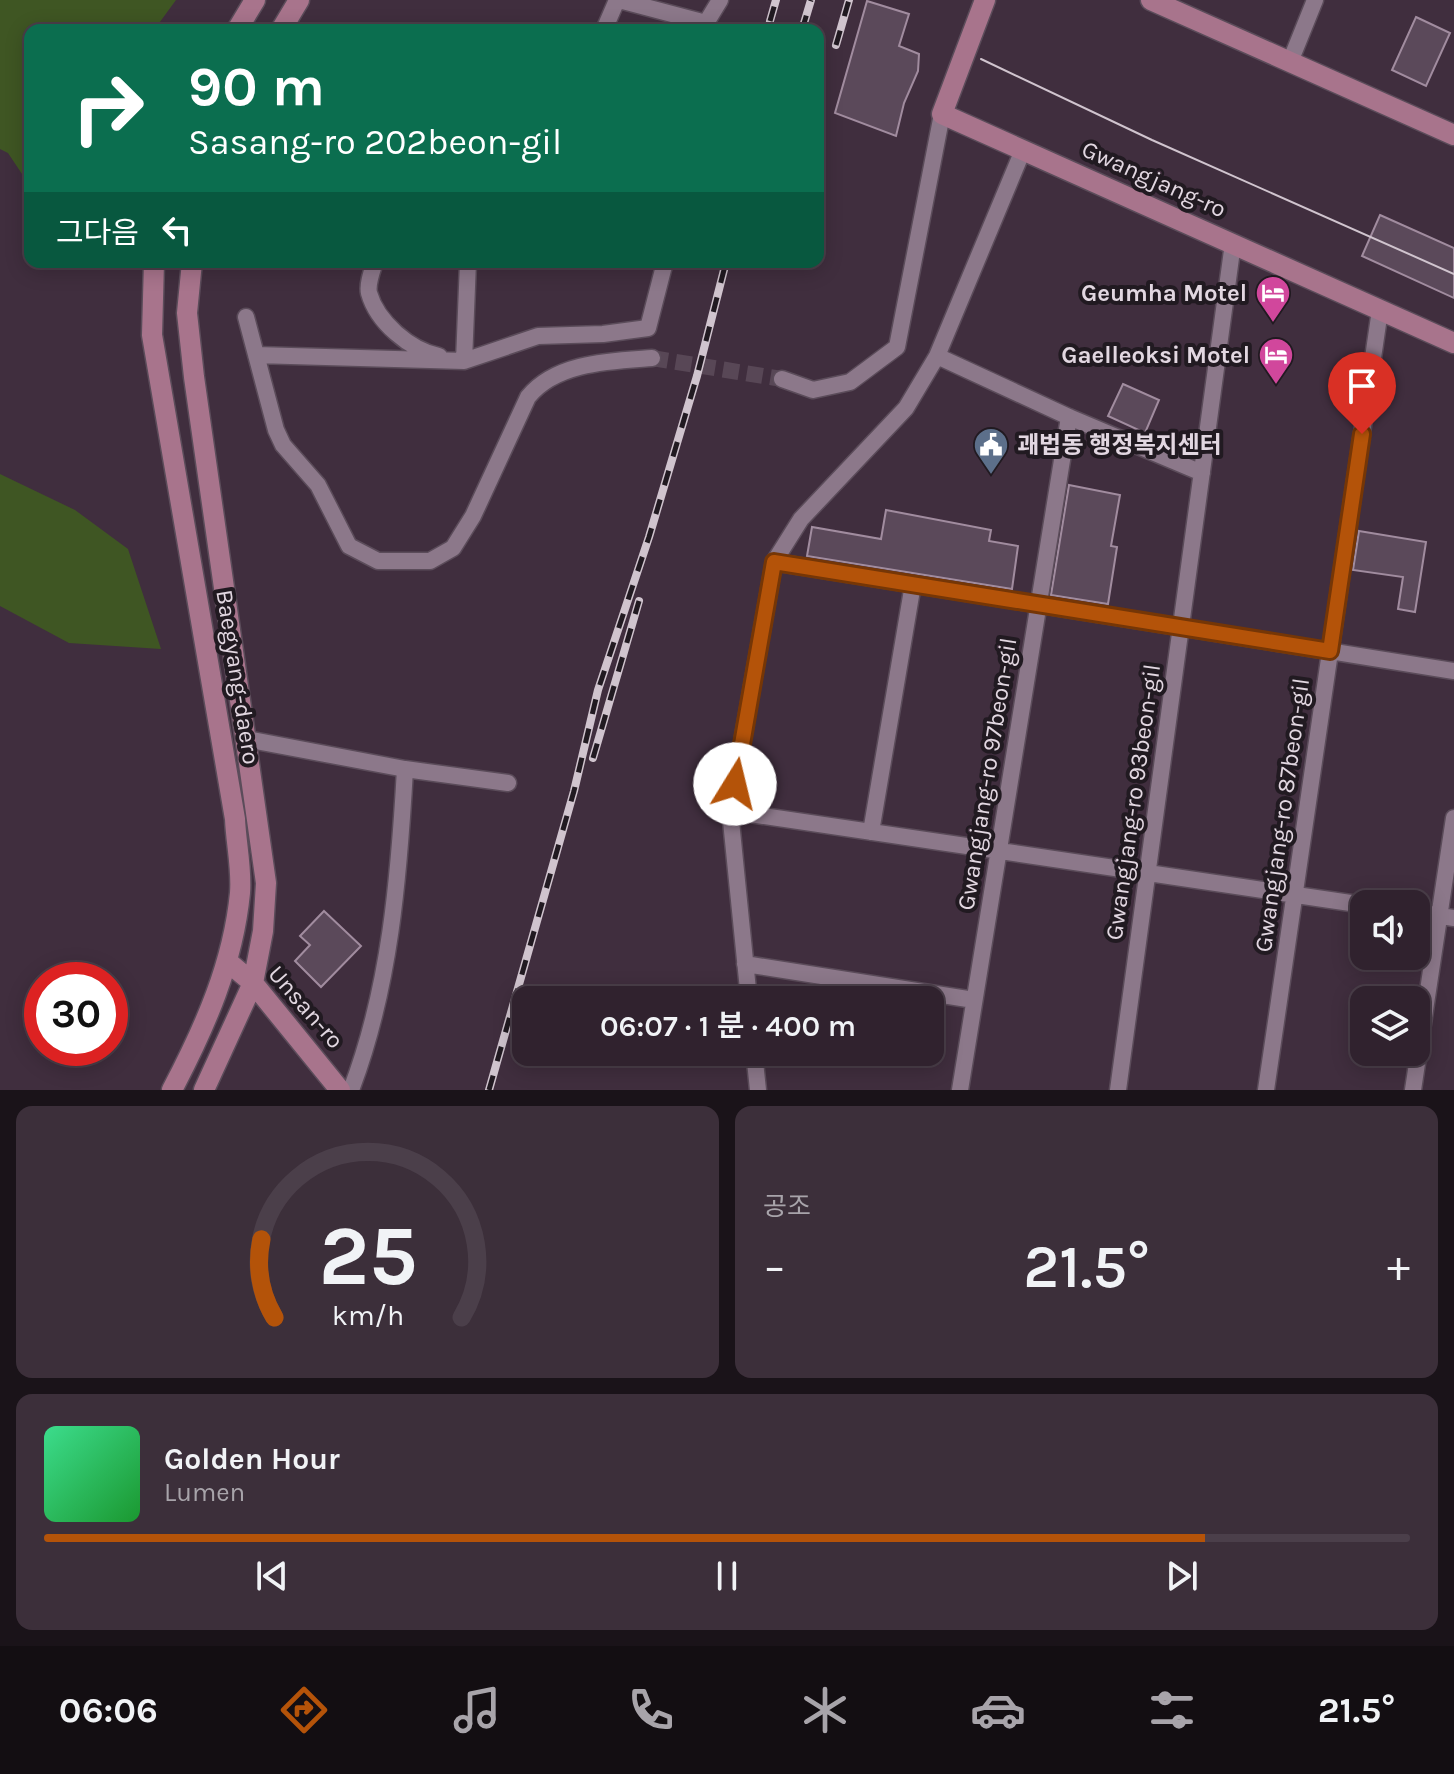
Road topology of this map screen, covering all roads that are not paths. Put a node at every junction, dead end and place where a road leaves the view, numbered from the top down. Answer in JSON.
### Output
{"nodes":[{"id":1,"x":255,"y":0,"type":"edge"},
{"id":2,"x":299,"y":0,"type":"edge"},
{"id":3,"x":618,"y":0,"type":"edge"},
{"id":4,"x":720,"y":0,"type":"edge"},
{"id":5,"x":985,"y":0,"type":"edge"},
{"id":6,"x":1151,"y":0,"type":"edge"},
{"id":7,"x":1315,"y":0,"type":"edge"},
{"id":8,"x":241,"y":24,"type":"edge"},
{"id":9,"x":285,"y":24,"type":"edge"},
{"id":10,"x":607,"y":24,"type":"edge"},
{"id":11,"x":1290,"y":62,"type":"junction"},
{"id":12,"x":942,"y":114,"type":"junction"},
{"id":13,"x":1454,"y":135,"type":"edge"},
{"id":14,"x":1023,"y":150,"type":"junction"},
{"id":15,"x":1233,"y":243,"type":"junction"},
{"id":16,"x":154,"y":268,"type":"edge"},
{"id":17,"x":191,"y":268,"type":"edge"},
{"id":18,"x":374,"y":268,"type":"edge"},
{"id":19,"x":468,"y":268,"type":"edge"},
{"id":20,"x":663,"y":268,"type":"edge"},
{"id":21,"x":1380,"y":310,"type":"junction"},
{"id":22,"x":246,"y":317,"type":"dead end"},
{"id":23,"x":1454,"y":343,"type":"edge"},
{"id":24,"x":256,"y":355,"type":"junction"},
{"id":25,"x":937,"y":356,"type":"junction"},
{"id":26,"x":652,"y":358,"type":"tunnel mouth"},
{"id":27,"x":464,"y":361,"type":"junction"},
{"id":28,"x":782,"y":379,"type":"tunnel mouth"},
{"id":29,"x":1069,"y":417,"type":"junction"},
{"id":30,"x":1202,"y":473,"type":"junction"},
{"id":31,"x":774,"y":562,"type":"junction"},
{"id":32,"x":913,"y":584,"type":"junction"},
{"id":33,"x":1039,"y":604,"type":"junction"},
{"id":34,"x":1181,"y":627,"type":"junction"},
{"id":35,"x":1330,"y":651,"type":"junction"},
{"id":36,"x":1454,"y":671,"type":"edge"},
{"id":37,"x":246,"y":739,"type":"junction"},
{"id":38,"x":405,"y":769,"type":"junction"},
{"id":39,"x":508,"y":783,"type":"dead end"},
{"id":40,"x":730,"y":811,"type":"junction"},
{"id":41,"x":1454,"y":818,"type":"edge"},
{"id":42,"x":871,"y":832,"type":"junction"},
{"id":43,"x":999,"y":851,"type":"junction"},
{"id":44,"x":1148,"y":873,"type":"junction"},
{"id":45,"x":1295,"y":894,"type":"junction"},
{"id":46,"x":1350,"y":903,"type":"edge"},
{"id":47,"x":1447,"y":917,"type":"edge"},
{"id":48,"x":228,"y":962,"type":"junction"},
{"id":49,"x":745,"y":964,"type":"junction"},
{"id":50,"x":253,"y":983,"type":"junction"},
{"id":51,"x":747,"y":986,"type":"edge"},
{"id":52,"x":974,"y":1000,"type":"junction"},
{"id":53,"x":755,"y":1066,"type":"edge"},
{"id":54,"x":172,"y":1090,"type":"edge"},
{"id":55,"x":204,"y":1090,"type":"edge"},
{"id":56,"x":340,"y":1090,"type":"edge"},
{"id":57,"x":351,"y":1090,"type":"edge"},
{"id":58,"x":758,"y":1090,"type":"edge"},
{"id":59,"x":960,"y":1090,"type":"edge"},
{"id":60,"x":1118,"y":1090,"type":"edge"},
{"id":61,"x":1266,"y":1090,"type":"edge"},
{"id":62,"x":1413,"y":1090,"type":"edge"}],
"edges":[{"from":1,"to":8,"type":"main road"},
{"from":2,"to":9,"type":"main road"},
{"from":3,"to":4,"type":"street"},
{"from":3,"to":10,"type":"street"},
{"from":5,"to":12,"type":"main road"},
{"from":6,"to":11,"type":"main road"},
{"from":7,"to":11,"type":"street"},
{"from":11,"to":13,"type":"main road"},
{"from":12,"to":14,"type":"main road","name":"Gwangjang-ro"},
{"from":12,"to":28,"type":"street"},
{"from":14,"to":15,"type":"main road","name":"Gwangjang-ro"},
{"from":14,"to":25,"type":"street"},
{"from":15,"to":21,"type":"main road","name":"Gwangjang-ro"},
{"from":15,"to":30,"type":"street","name":"Gwangjang-ro 93beon-gil"},
{"from":16,"to":48,"type":"main road","name":"Baegyang-daero"},
{"from":17,"to":37,"type":"main road","name":"Baegyang-daero"},
{"from":18,"to":27,"type":"street"},
{"from":19,"to":27,"type":"street"},
{"from":20,"to":27,"type":"street"},
{"from":21,"to":23,"type":"main road","name":"Gwangjang-ro"},
{"from":21,"to":35,"type":"street","name":"Gwangjang-ro 87beon-gil"},
{"from":22,"to":24,"type":"street"},
{"from":24,"to":26,"type":"street"},
{"from":24,"to":27,"type":"street"},
{"from":25,"to":29,"type":"street"},
{"from":25,"to":31,"type":"street"},
{"from":29,"to":30,"type":"street"},
{"from":29,"to":33,"type":"street","name":"Gwangjang-ro 97beon-gil"},
{"from":30,"to":34,"type":"street","name":"Gwangjang-ro 93beon-gil"},
{"from":31,"to":32,"type":"street"},
{"from":31,"to":40,"type":"street"},
{"from":32,"to":33,"type":"street"},
{"from":32,"to":42,"type":"street"},
{"from":33,"to":34,"type":"street"},
{"from":33,"to":43,"type":"street","name":"Gwangjang-ro 97beon-gil"},
{"from":34,"to":35,"type":"street"},
{"from":34,"to":44,"type":"street","name":"Gwangjang-ro 93beon-gil"},
{"from":35,"to":36,"type":"street"},
{"from":35,"to":45,"type":"street","name":"Gwangjang-ro 87beon-gil"},
{"from":37,"to":38,"type":"street"},
{"from":37,"to":50,"type":"main road","name":"Baegyang-daero"},
{"from":38,"to":39,"type":"street"},
{"from":38,"to":57,"type":"street"},
{"from":40,"to":42,"type":"street"},
{"from":40,"to":49,"type":"street"},
{"from":41,"to":47,"type":"street"},
{"from":42,"to":43,"type":"street"},
{"from":43,"to":44,"type":"street"},
{"from":43,"to":52,"type":"street","name":"Gwangjang-ro 97beon-gil"},
{"from":44,"to":45,"type":"street"},
{"from":44,"to":60,"type":"street","name":"Gwangjang-ro 93beon-gil"},
{"from":45,"to":46,"type":"street"},
{"from":45,"to":61,"type":"street","name":"Gwangjang-ro 87beon-gil"},
{"from":47,"to":62,"type":"street"},
{"from":48,"to":50,"type":"main road","name":"Unsan-ro"},
{"from":48,"to":54,"type":"main road","name":"Baegyang-daero"},
{"from":49,"to":51,"type":"street"},
{"from":49,"to":52,"type":"street"},
{"from":50,"to":55,"type":"main road","name":"Baegyang-daero"},
{"from":50,"to":56,"type":"main road","name":"Unsan-ro"},
{"from":52,"to":59,"type":"street","name":"Gwangjang-ro 97beon-gil"},
{"from":53,"to":58,"type":"street"}]}
